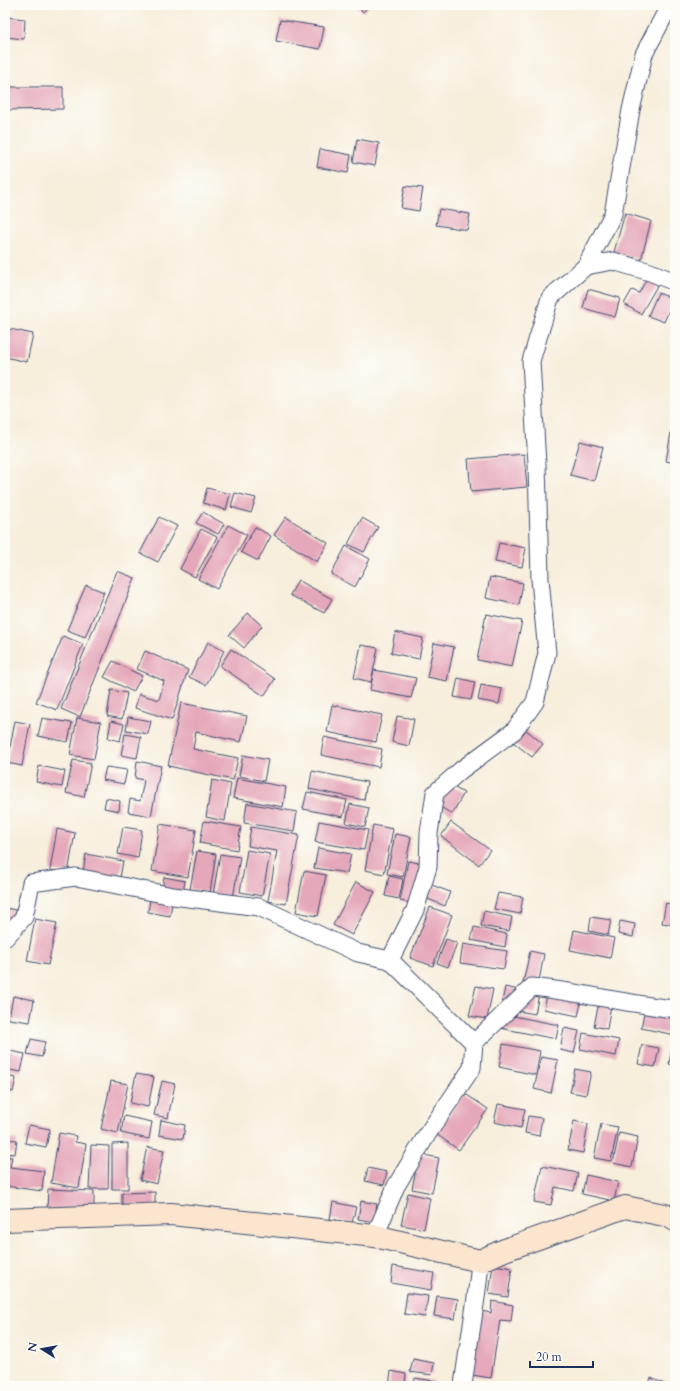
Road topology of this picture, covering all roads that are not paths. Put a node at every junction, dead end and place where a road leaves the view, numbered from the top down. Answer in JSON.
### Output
{"nodes":[{"id":1,"x":671,"y":5,"type":"edge"},
{"id":2,"x":586,"y":266,"type":"junction"},
{"id":3,"x":675,"y":282,"type":"edge"},
{"id":4,"x":5,"y":938,"type":"edge"},
{"id":5,"x":390,"y":960,"type":"junction"},
{"id":6,"x":675,"y":1009,"type":"edge"},
{"id":7,"x":474,"y":1043,"type":"junction"},
{"id":8,"x":5,"y":1220,"type":"edge"},
{"id":9,"x":675,"y":1220,"type":"edge"},
{"id":10,"x":375,"y":1236,"type":"junction"},
{"id":11,"x":480,"y":1261,"type":"junction"},
{"id":12,"x":463,"y":1386,"type":"edge"}],
"edges":[{"from":1,"to":2,"type":"street"},
{"from":2,"to":3,"type":"street"},
{"from":2,"to":5,"type":"street"},
{"from":4,"to":5,"type":"street"},
{"from":5,"to":7,"type":"street"},
{"from":6,"to":7,"type":"street"},
{"from":7,"to":10,"type":"street"},
{"from":8,"to":10,"type":"street"},
{"from":9,"to":11,"type":"street"},
{"from":10,"to":11,"type":"street"},
{"from":11,"to":12,"type":"street"}]}
